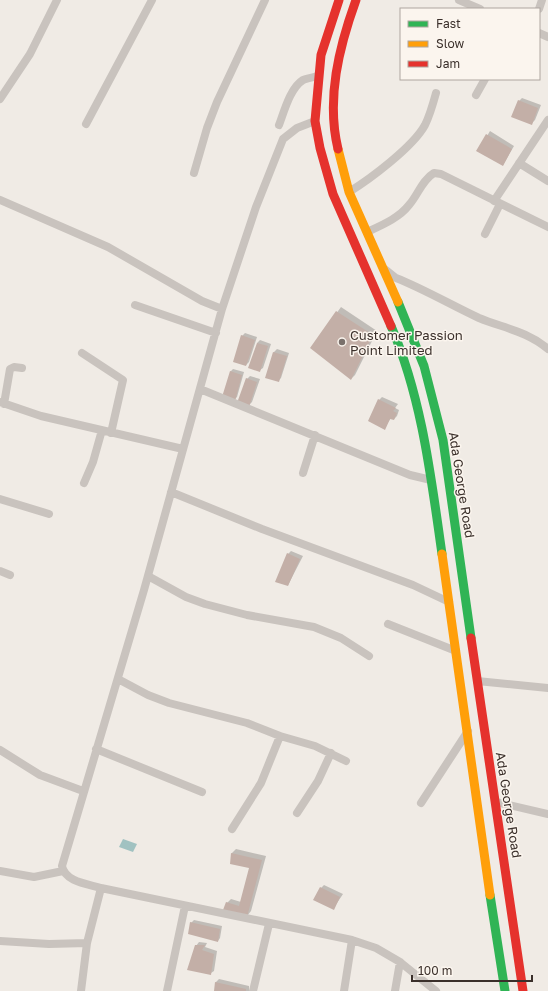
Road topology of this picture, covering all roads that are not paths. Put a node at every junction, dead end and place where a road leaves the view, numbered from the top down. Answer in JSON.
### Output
{"nodes":[{"id":1,"x":57,"y":0,"type":"edge"},
{"id":2,"x":152,"y":0,"type":"edge"},
{"id":3,"x":265,"y":0,"type":"edge"},
{"id":4,"x":339,"y":0,"type":"edge"},
{"id":5,"x":356,"y":0,"type":"edge"},
{"id":6,"x":459,"y":0,"type":"edge"},
{"id":7,"x":478,"y":8,"type":"edge"},
{"id":8,"x":318,"y":76,"type":"junction"},
{"id":9,"x":485,"y":80,"type":"edge"},
{"id":10,"x":436,"y":94,"type":"dead end"},
{"id":11,"x":476,"y":95,"type":"dead end"},
{"id":12,"x":0,"y":99,"type":"edge"},
{"id":13,"x":548,"y":120,"type":"edge"},
{"id":14,"x":315,"y":121,"type":"junction"},
{"id":15,"x":86,"y":124,"type":"dead end"},
{"id":16,"x":279,"y":125,"type":"dead end"},
{"id":17,"x":519,"y":163,"type":"junction"},
{"id":18,"x":194,"y":173,"type":"dead end"},
{"id":19,"x":548,"y":181,"type":"edge"},
{"id":20,"x":349,"y":192,"type":"junction"},
{"id":21,"x":0,"y":200,"type":"edge"},
{"id":22,"x":497,"y":203,"type":"junction"},
{"id":23,"x":548,"y":227,"type":"edge"},
{"id":24,"x":367,"y":232,"type":"junction"},
{"id":25,"x":485,"y":234,"type":"dead end"},
{"id":26,"x":385,"y":270,"type":"junction"},
{"id":27,"x":135,"y":305,"type":"dead end"},
{"id":28,"x":222,"y":309,"type":"junction"},
{"id":29,"x":216,"y":333,"type":"junction"},
{"id":30,"x":548,"y":349,"type":"edge"},
{"id":31,"x":82,"y":353,"type":"dead end"},
{"id":32,"x":22,"y":368,"type":"dead end"},
{"id":33,"x":200,"y":389,"type":"junction"},
{"id":34,"x":2,"y":403,"type":"edge"},
{"id":35,"x":102,"y":430,"type":"junction"},
{"id":36,"x":111,"y":433,"type":"junction"},
{"id":37,"x":316,"y":435,"type":"junction"},
{"id":38,"x":183,"y":449,"type":"junction"},
{"id":39,"x":304,"y":473,"type":"dead end"},
{"id":40,"x":430,"y":480,"type":"junction"},
{"id":41,"x":84,"y":483,"type":"dead end"},
{"id":42,"x":171,"y":492,"type":"junction"},
{"id":43,"x":0,"y":499,"type":"edge"},
{"id":44,"x":49,"y":514,"type":"dead end"},
{"id":45,"x":0,"y":571,"type":"edge"},
{"id":46,"x":10,"y":575,"type":"dead end"},
{"id":47,"x":148,"y":576,"type":"junction"},
{"id":48,"x":449,"y":602,"type":"junction"},
{"id":49,"x":388,"y":624,"type":"dead end"},
{"id":50,"x":456,"y":651,"type":"junction"},
{"id":51,"x":369,"y":656,"type":"dead end"},
{"id":52,"x":118,"y":679,"type":"junction"},
{"id":53,"x":476,"y":681,"type":"junction"},
{"id":54,"x":548,"y":688,"type":"edge"},
{"id":55,"x":468,"y":731,"type":"junction"},
{"id":56,"x":280,"y":736,"type":"junction"},
{"id":57,"x":96,"y":749,"type":"junction"},
{"id":58,"x":0,"y":750,"type":"edge"},
{"id":59,"x":331,"y":753,"type":"junction"},
{"id":60,"x":346,"y":761,"type":"dead end"},
{"id":61,"x":84,"y":791,"type":"junction"},
{"id":62,"x":202,"y":792,"type":"dead end"},
{"id":63,"x":496,"y":802,"type":"junction"},
{"id":64,"x":421,"y":803,"type":"dead end"},
{"id":65,"x":297,"y":813,"type":"dead end"},
{"id":66,"x":548,"y":814,"type":"edge"},
{"id":67,"x":232,"y":829,"type":"dead end"},
{"id":68,"x":0,"y":871,"type":"edge"},
{"id":69,"x":63,"y":871,"type":"junction"},
{"id":70,"x":101,"y":888,"type":"junction"},
{"id":71,"x":185,"y":906,"type":"junction"},
{"id":72,"x":269,"y":924,"type":"junction"},
{"id":73,"x":352,"y":940,"type":"junction"},
{"id":74,"x":0,"y":941,"type":"edge"},
{"id":75,"x":87,"y":943,"type":"junction"},
{"id":76,"x":400,"y":962,"type":"junction"},
{"id":77,"x":81,"y":991,"type":"edge"},
{"id":78,"x":167,"y":991,"type":"edge"},
{"id":79,"x":253,"y":991,"type":"edge"},
{"id":80,"x":344,"y":991,"type":"edge"},
{"id":81,"x":394,"y":991,"type":"edge"},
{"id":82,"x":436,"y":991,"type":"edge"},
{"id":83,"x":505,"y":991,"type":"edge"},
{"id":84,"x":524,"y":991,"type":"edge"}],
"edges":[{"from":1,"to":12,"type":"street"},
{"from":2,"to":15,"type":"street"},
{"from":3,"to":18,"type":"street"},
{"from":4,"to":8,"type":"main road"},
{"from":5,"to":20,"type":"main road","name":"Ada George Road"},
{"from":6,"to":7,"type":"street"},
{"from":8,"to":14,"type":"main road"},
{"from":8,"to":16,"type":"street"},
{"from":9,"to":11,"type":"street"},
{"from":10,"to":20,"type":"street"},
{"from":13,"to":17,"type":"street"},
{"from":14,"to":28,"type":"street"},
{"from":14,"to":40,"type":"main road"},
{"from":17,"to":19,"type":"street"},
{"from":17,"to":22,"type":"street"},
{"from":20,"to":24,"type":"main road","name":"Ada George Road"},
{"from":21,"to":28,"type":"street"},
{"from":22,"to":23,"type":"street"},
{"from":22,"to":24,"type":"street"},
{"from":22,"to":25,"type":"street"},
{"from":24,"to":26,"type":"main road","name":"Ada George Road"},
{"from":26,"to":30,"type":"street"},
{"from":26,"to":53,"type":"main road","name":"Ada George Road"},
{"from":27,"to":29,"type":"street"},
{"from":28,"to":29,"type":"street"},
{"from":29,"to":33,"type":"street"},
{"from":31,"to":36,"type":"street"},
{"from":32,"to":34,"type":"street"},
{"from":33,"to":37,"type":"street"},
{"from":33,"to":38,"type":"street"},
{"from":34,"to":35,"type":"street"},
{"from":35,"to":36,"type":"street"},
{"from":35,"to":41,"type":"street"},
{"from":36,"to":38,"type":"street"},
{"from":37,"to":39,"type":"street"},
{"from":37,"to":40,"type":"street"},
{"from":38,"to":42,"type":"street"},
{"from":40,"to":48,"type":"main road"},
{"from":42,"to":47,"type":"street"},
{"from":42,"to":48,"type":"street"},
{"from":43,"to":44,"type":"street"},
{"from":45,"to":46,"type":"street"},
{"from":47,"to":51,"type":"street"},
{"from":47,"to":52,"type":"street"},
{"from":48,"to":50,"type":"main road"},
{"from":49,"to":50,"type":"street"},
{"from":50,"to":55,"type":"main road"},
{"from":52,"to":56,"type":"street"},
{"from":52,"to":57,"type":"street"},
{"from":53,"to":54,"type":"street"},
{"from":53,"to":63,"type":"main road","name":"Ada George Road"},
{"from":55,"to":64,"type":"street"},
{"from":55,"to":83,"type":"main road"},
{"from":56,"to":59,"type":"street"},
{"from":56,"to":67,"type":"street"},
{"from":57,"to":61,"type":"street"},
{"from":57,"to":62,"type":"street"},
{"from":58,"to":61,"type":"street"},
{"from":59,"to":60,"type":"street"},
{"from":59,"to":65,"type":"street"},
{"from":61,"to":69,"type":"street"},
{"from":63,"to":66,"type":"street"},
{"from":63,"to":84,"type":"main road","name":"Ada George Road"},
{"from":68,"to":69,"type":"street"},
{"from":69,"to":70,"type":"street"},
{"from":70,"to":71,"type":"street"},
{"from":70,"to":75,"type":"street"},
{"from":71,"to":72,"type":"street"},
{"from":71,"to":78,"type":"street"},
{"from":72,"to":73,"type":"street"},
{"from":72,"to":79,"type":"street"},
{"from":73,"to":76,"type":"street"},
{"from":73,"to":80,"type":"street"},
{"from":74,"to":75,"type":"street"},
{"from":75,"to":77,"type":"street"},
{"from":76,"to":81,"type":"street"},
{"from":76,"to":82,"type":"street"}]}
